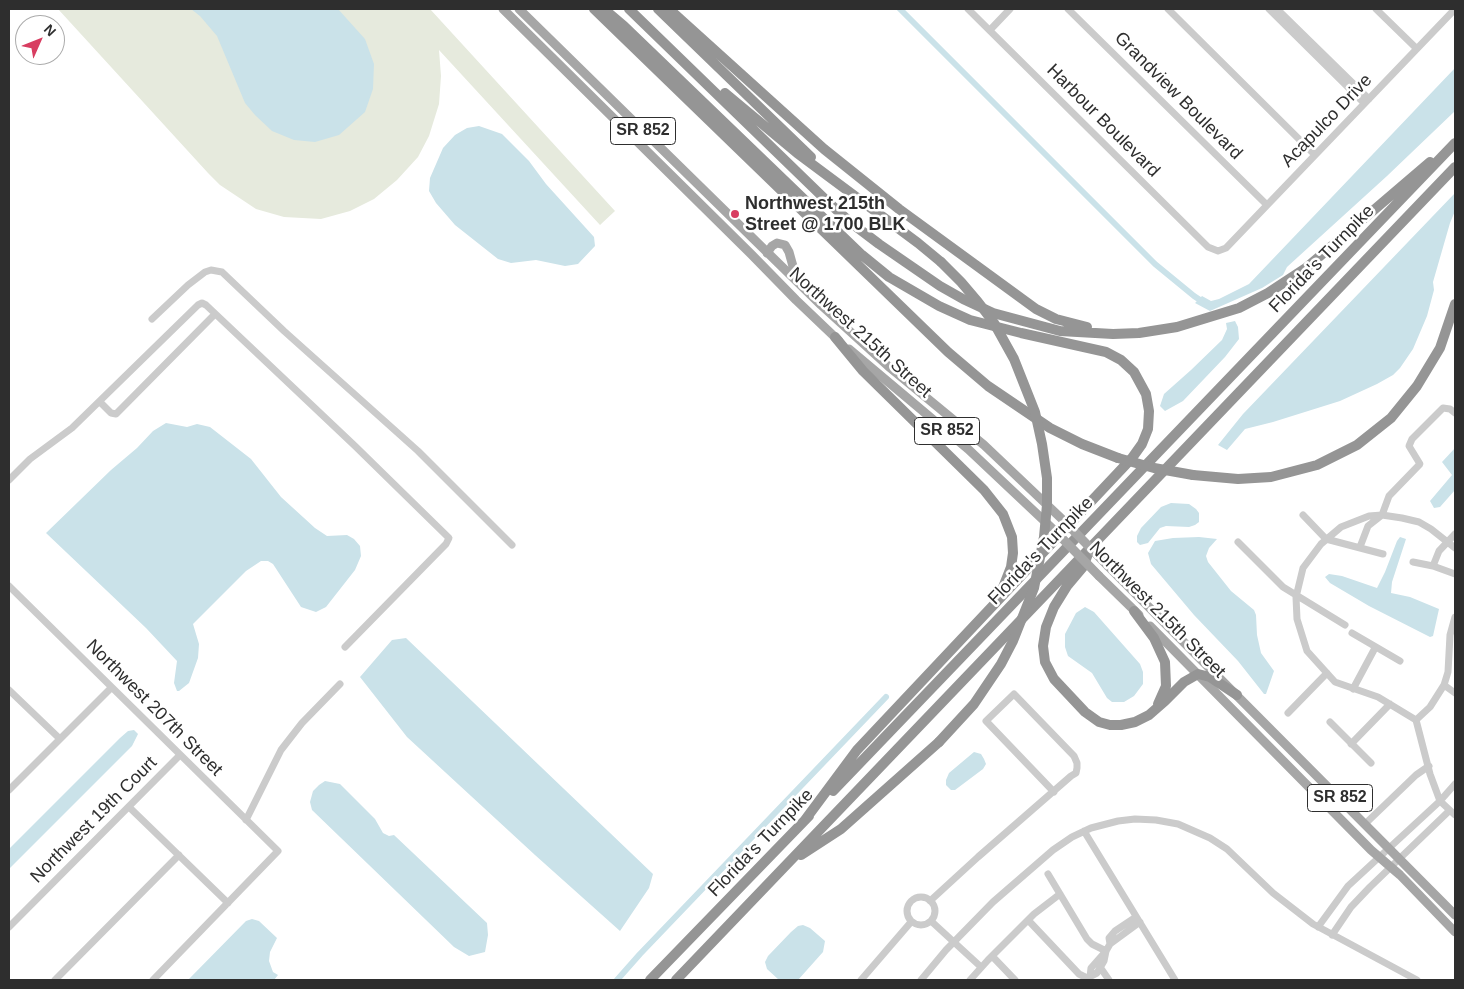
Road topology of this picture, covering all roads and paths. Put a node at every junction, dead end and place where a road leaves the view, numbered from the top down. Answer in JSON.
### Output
{"nodes":[{"id":1,"x":503,"y":9,"type":"edge"},
{"id":2,"x":519,"y":9,"type":"edge"},
{"id":3,"x":594,"y":9,"type":"edge"},
{"id":4,"x":604,"y":9,"type":"edge"},
{"id":5,"x":629,"y":9,"type":"edge"},
{"id":6,"x":658,"y":9,"type":"edge"},
{"id":7,"x":669,"y":9,"type":"edge"},
{"id":8,"x":968,"y":9,"type":"edge"},
{"id":9,"x":1010,"y":9,"type":"edge"},
{"id":10,"x":1068,"y":9,"type":"edge"},
{"id":11,"x":1168,"y":9,"type":"edge"},
{"id":12,"x":1268,"y":9,"type":"edge"},
{"id":13,"x":1277,"y":9,"type":"edge"},
{"id":14,"x":1376,"y":9,"type":"edge"},
{"id":15,"x":1455,"y":9,"type":"edge"},
{"id":16,"x":990,"y":30,"type":"junction"},
{"id":17,"x":1416,"y":48,"type":"junction"},
{"id":18,"x":674,"y":52,"type":"junction"},
{"id":19,"x":1366,"y":101,"type":"junction"},
{"id":20,"x":1455,"y":142,"type":"edge"},
{"id":21,"x":1315,"y":155,"type":"junction"},
{"id":22,"x":1455,"y":167,"type":"edge"},
{"id":23,"x":853,"y":194,"type":"junction"},
{"id":24,"x":1266,"y":205,"type":"junction"},
{"id":25,"x":1218,"y":251,"type":"joint"},
{"id":26,"x":767,"y":253,"type":"junction"},
{"id":27,"x":804,"y":289,"type":"junction"},
{"id":28,"x":1455,"y":304,"type":"edge"},
{"id":29,"x":215,"y":314,"type":"junction"},
{"id":30,"x":152,"y":318,"type":"dead end"},
{"id":31,"x":1195,"y":322,"type":"junction"},
{"id":32,"x":835,"y":336,"type":"junction"},
{"id":33,"x":100,"y":402,"type":"junction"},
{"id":34,"x":1455,"y":413,"type":"edge"},
{"id":35,"x":9,"y":480,"type":"edge"},
{"id":36,"x":1303,"y":515,"type":"dead end"},
{"id":37,"x":1382,"y":515,"type":"junction"},
{"id":38,"x":1455,"y":534,"type":"edge"},
{"id":39,"x":1326,"y":538,"type":"junction"},
{"id":40,"x":1448,"y":541,"type":"junction"},
{"id":41,"x":1238,"y":542,"type":"dead end"},
{"id":42,"x":512,"y":545,"type":"dead end"},
{"id":43,"x":1091,"y":546,"type":"junction"},
{"id":44,"x":1360,"y":547,"type":"junction"},
{"id":45,"x":1455,"y":548,"type":"edge"},
{"id":46,"x":1383,"y":554,"type":"dead end"},
{"id":47,"x":1413,"y":562,"type":"dead end"},
{"id":48,"x":1433,"y":566,"type":"junction"},
{"id":49,"x":1455,"y":574,"type":"edge"},
{"id":50,"x":9,"y":586,"type":"edge"},
{"id":51,"x":1296,"y":597,"type":"junction"},
{"id":52,"x":996,"y":602,"type":"junction"},
{"id":53,"x":1134,"y":611,"type":"junction"},
{"id":54,"x":1455,"y":617,"type":"edge"},
{"id":55,"x":1346,"y":625,"type":"dead end"},
{"id":56,"x":1352,"y":633,"type":"dead end"},
{"id":57,"x":345,"y":646,"type":"dead end"},
{"id":58,"x":1375,"y":648,"type":"junction"},
{"id":59,"x":1400,"y":660,"type":"dead end"},
{"id":60,"x":1327,"y":673,"type":"junction"},
{"id":61,"x":1198,"y":674,"type":"junction"},
{"id":62,"x":340,"y":684,"type":"dead end"},
{"id":63,"x":1444,"y":685,"type":"junction"},
{"id":64,"x":112,"y":688,"type":"junction"},
{"id":65,"x":1353,"y":689,"type":"junction"},
{"id":66,"x":9,"y":691,"type":"edge"},
{"id":67,"x":1455,"y":693,"type":"edge"},
{"id":68,"x":1237,"y":695,"type":"junction"},
{"id":69,"x":1390,"y":704,"type":"junction"},
{"id":70,"x":1157,"y":707,"type":"junction"},
{"id":71,"x":1288,"y":713,"type":"dead end"},
{"id":72,"x":1416,"y":720,"type":"junction"},
{"id":73,"x":1330,"y":722,"type":"dead end"},
{"id":74,"x":59,"y":738,"type":"junction"},
{"id":75,"x":1351,"y":744,"type":"junction"},
{"id":76,"x":179,"y":756,"type":"junction"},
{"id":77,"x":1371,"y":763,"type":"dead end"},
{"id":78,"x":1428,"y":766,"type":"junction"},
{"id":79,"x":1455,"y":784,"type":"edge"},
{"id":80,"x":9,"y":790,"type":"edge"},
{"id":81,"x":1054,"y":792,"type":"junction"},
{"id":82,"x":1440,"y":801,"type":"junction"},
{"id":83,"x":129,"y":807,"type":"junction"},
{"id":84,"x":1452,"y":813,"type":"edge"},
{"id":85,"x":246,"y":820,"type":"junction"},
{"id":86,"x":804,"y":820,"type":"junction"},
{"id":87,"x":1365,"y":824,"type":"junction"},
{"id":88,"x":1084,"y":831,"type":"junction"},
{"id":89,"x":1388,"y":849,"type":"junction"},
{"id":90,"x":179,"y":855,"type":"junction"},
{"id":91,"x":1379,"y":857,"type":"junction"},
{"id":92,"x":1398,"y":859,"type":"junction"},
{"id":93,"x":788,"y":864,"type":"junction"},
{"id":94,"x":1390,"y":867,"type":"junction"},
{"id":95,"x":1048,"y":874,"type":"dead end"},
{"id":96,"x":1060,"y":894,"type":"junction"},
{"id":97,"x":930,"y":901,"type":"junction"},
{"id":98,"x":228,"y":903,"type":"junction"},
{"id":99,"x":1455,"y":915,"type":"edge"},
{"id":100,"x":1138,"y":919,"type":"junction"},
{"id":101,"x":1028,"y":920,"type":"junction"},
{"id":102,"x":932,"y":921,"type":"junction"},
{"id":103,"x":910,"y":922,"type":"junction"},
{"id":104,"x":9,"y":927,"type":"edge"},
{"id":105,"x":1318,"y":927,"type":"junction"},
{"id":106,"x":1455,"y":932,"type":"edge"},
{"id":107,"x":1332,"y":935,"type":"junction"},
{"id":108,"x":954,"y":942,"type":"junction"},
{"id":109,"x":1108,"y":948,"type":"junction"},
{"id":110,"x":992,"y":956,"type":"junction"},
{"id":111,"x":982,"y":967,"type":"junction"},
{"id":112,"x":1100,"y":967,"type":"junction"},
{"id":113,"x":1090,"y":977,"type":"junction"},
{"id":114,"x":55,"y":980,"type":"edge"},
{"id":115,"x":153,"y":980,"type":"edge"},
{"id":116,"x":650,"y":980,"type":"edge"},
{"id":117,"x":676,"y":980,"type":"edge"},
{"id":118,"x":861,"y":980,"type":"edge"},
{"id":119,"x":921,"y":980,"type":"edge"},
{"id":120,"x":970,"y":980,"type":"edge"},
{"id":121,"x":1015,"y":980,"type":"edge"},
{"id":122,"x":1109,"y":980,"type":"edge"},
{"id":123,"x":1176,"y":980,"type":"edge"},
{"id":124,"x":1416,"y":980,"type":"edge"}],
"edges":[{"from":1,"to":32,"type":"main road","name":"Northwest 215th Street","number":"SR 852"},
{"from":2,"to":26,"type":"main road","name":"Northwest 215th Street","number":"SR 852"},
{"from":3,"to":28,"type":"highway","bridge":true},
{"from":4,"to":52,"type":"highway"},
{"from":5,"to":18,"type":"highway"},
{"from":6,"to":23,"type":"highway"},
{"from":7,"to":31,"type":"highway"},
{"from":8,"to":16,"type":"street","name":"Harbour Boulevard"},
{"from":9,"to":16,"type":"street"},
{"from":10,"to":24,"type":"street","name":"Grandview Boulevard"},
{"from":11,"to":21,"type":"street"},
{"from":12,"to":19,"type":"street"},
{"from":13,"to":19,"type":"street"},
{"from":14,"to":17,"type":"street"},
{"from":15,"to":17,"type":"street","name":"Acapulco Drive"},
{"from":16,"to":25,"type":"street","name":"Harbour Boulevard"},
{"from":17,"to":19,"type":"street","name":"Acapulco Drive"},
{"from":18,"to":23,"type":"highway"},
{"from":18,"to":31,"type":"highway"},
{"from":19,"to":21,"type":"street","name":"Acapulco Drive"},
{"from":20,"to":31,"type":"highway"},
{"from":20,"to":86,"type":"highway","name":"Florida's Turnpike"},
{"from":21,"to":24,"type":"street","name":"Acapulco Drive"},
{"from":22,"to":43,"type":"highway","name":"Florida's Turnpike"},
{"from":23,"to":93,"type":"highway","bridge":true},
{"from":24,"to":25,"type":"street","name":"Acapulco Drive"},
{"from":26,"to":27,"type":"main road","name":"Northwest 215th Street","number":"SR 852"},
{"from":26,"to":27,"type":"main road"},
{"from":27,"to":68,"type":"main road","name":"Northwest 215th Street","number":"SR 852","bridge":true},
{"from":29,"to":33,"type":"street"},
{"from":29,"to":33,"type":"street"},
{"from":29,"to":57,"type":"street"},
{"from":30,"to":42,"type":"street"},
{"from":32,"to":52,"type":"highway"},
{"from":32,"to":53,"type":"main road","name":"Northwest 215th Street","number":"SR 852","bridge":true},
{"from":33,"to":35,"type":"street"},
{"from":34,"to":37,"type":"street"},
{"from":36,"to":39,"type":"street"},
{"from":37,"to":39,"type":"street"},
{"from":37,"to":40,"type":"street"},
{"from":37,"to":44,"type":"street"},
{"from":38,"to":40,"type":"street"},
{"from":39,"to":44,"type":"street"},
{"from":39,"to":51,"type":"street"},
{"from":40,"to":45,"type":"street"},
{"from":40,"to":48,"type":"street"},
{"from":41,"to":51,"type":"street"},
{"from":43,"to":70,"type":"highway"},
{"from":43,"to":93,"type":"highway","name":"Florida's Turnpike"},
{"from":44,"to":46,"type":"street"},
{"from":47,"to":48,"type":"street"},
{"from":48,"to":49,"type":"street"},
{"from":50,"to":64,"type":"street","name":"Northwest 207th Street"},
{"from":51,"to":55,"type":"street"},
{"from":51,"to":60,"type":"street"},
{"from":52,"to":86,"type":"highway"},
{"from":53,"to":61,"type":"main road","name":"Northwest 215th Street","number":"SR 852"},
{"from":53,"to":70,"type":"highway"},
{"from":54,"to":63,"type":"street"},
{"from":56,"to":58,"type":"street"},
{"from":58,"to":59,"type":"street"},
{"from":58,"to":65,"type":"street"},
{"from":60,"to":65,"type":"street"},
{"from":60,"to":71,"type":"street"},
{"from":61,"to":68,"type":"highway"},
{"from":61,"to":70,"type":"highway"},
{"from":61,"to":91,"type":"main road","name":"Northwest 215th Street","number":"SR 852"},
{"from":62,"to":85,"type":"street"},
{"from":63,"to":67,"type":"street"},
{"from":63,"to":72,"type":"street"},
{"from":64,"to":74,"type":"street"},
{"from":64,"to":76,"type":"street","name":"Northwest 207th Street"},
{"from":65,"to":69,"type":"street"},
{"from":66,"to":74,"type":"street"},
{"from":68,"to":87,"type":"main road","name":"Northwest 215th Street","number":"SR 852"},
{"from":69,"to":72,"type":"street"},
{"from":69,"to":75,"type":"street"},
{"from":72,"to":78,"type":"street"},
{"from":73,"to":75,"type":"street"},
{"from":74,"to":80,"type":"street"},
{"from":75,"to":77,"type":"street"},
{"from":76,"to":83,"type":"street","name":"Northwest 19th Court"},
{"from":76,"to":85,"type":"street","name":"Northwest 207th Street"},
{"from":78,"to":82,"type":"street"},
{"from":78,"to":87,"type":"street"},
{"from":79,"to":82,"type":"street"},
{"from":81,"to":81,"type":"street"},
{"from":81,"to":97,"type":"street"},
{"from":82,"to":84,"type":"street"},
{"from":82,"to":89,"type":"street"},
{"from":83,"to":90,"type":"street"},
{"from":83,"to":104,"type":"street","name":"Northwest 19th Court"},
{"from":84,"to":92,"type":"street"},
{"from":85,"to":98,"type":"street","name":"Northwest 207th Street"},
{"from":86,"to":116,"type":"highway","name":"Florida's Turnpike"},
{"from":87,"to":89,"type":"main road","name":"Northwest 215th Street","number":"SR 852"},
{"from":88,"to":100,"type":"street"},
{"from":88,"to":105,"type":"street"},
{"from":88,"to":108,"type":"street"},
{"from":89,"to":91,"type":"street"},
{"from":89,"to":92,"type":"main road","name":"Northwest 215th Street","number":"SR 852"},
{"from":90,"to":98,"type":"street"},
{"from":90,"to":114,"type":"street"},
{"from":91,"to":94,"type":"main road","name":"Northwest 215th Street","number":"SR 852"},
{"from":91,"to":105,"type":"street"},
{"from":92,"to":94,"type":"street"},
{"from":92,"to":99,"type":"main road","name":"Northwest 215th Street","number":"SR 852"},
{"from":93,"to":117,"type":"highway","name":"Florida's Turnpike"},
{"from":94,"to":106,"type":"main road","name":"Northwest 215th Street","number":"SR 852"},
{"from":94,"to":107,"type":"street"},
{"from":95,"to":96,"type":"street"},
{"from":96,"to":101,"type":"street"},
{"from":96,"to":109,"type":"street"},
{"from":97,"to":102,"type":"street"},
{"from":97,"to":103,"type":"street"},
{"from":98,"to":115,"type":"street"},
{"from":100,"to":109,"type":"street"},
{"from":100,"to":123,"type":"street"},
{"from":101,"to":110,"type":"street"},
{"from":101,"to":113,"type":"street"},
{"from":102,"to":103,"type":"street"},
{"from":102,"to":108,"type":"street"},
{"from":103,"to":118,"type":"street"},
{"from":105,"to":107,"type":"street"},
{"from":107,"to":124,"type":"street"},
{"from":108,"to":111,"type":"street"},
{"from":108,"to":119,"type":"street"},
{"from":109,"to":112,"type":"street"},
{"from":109,"to":113,"type":"street"},
{"from":110,"to":111,"type":"street"},
{"from":110,"to":121,"type":"street"},
{"from":111,"to":120,"type":"street"},
{"from":112,"to":113,"type":"street"},
{"from":112,"to":122,"type":"street"}]}
